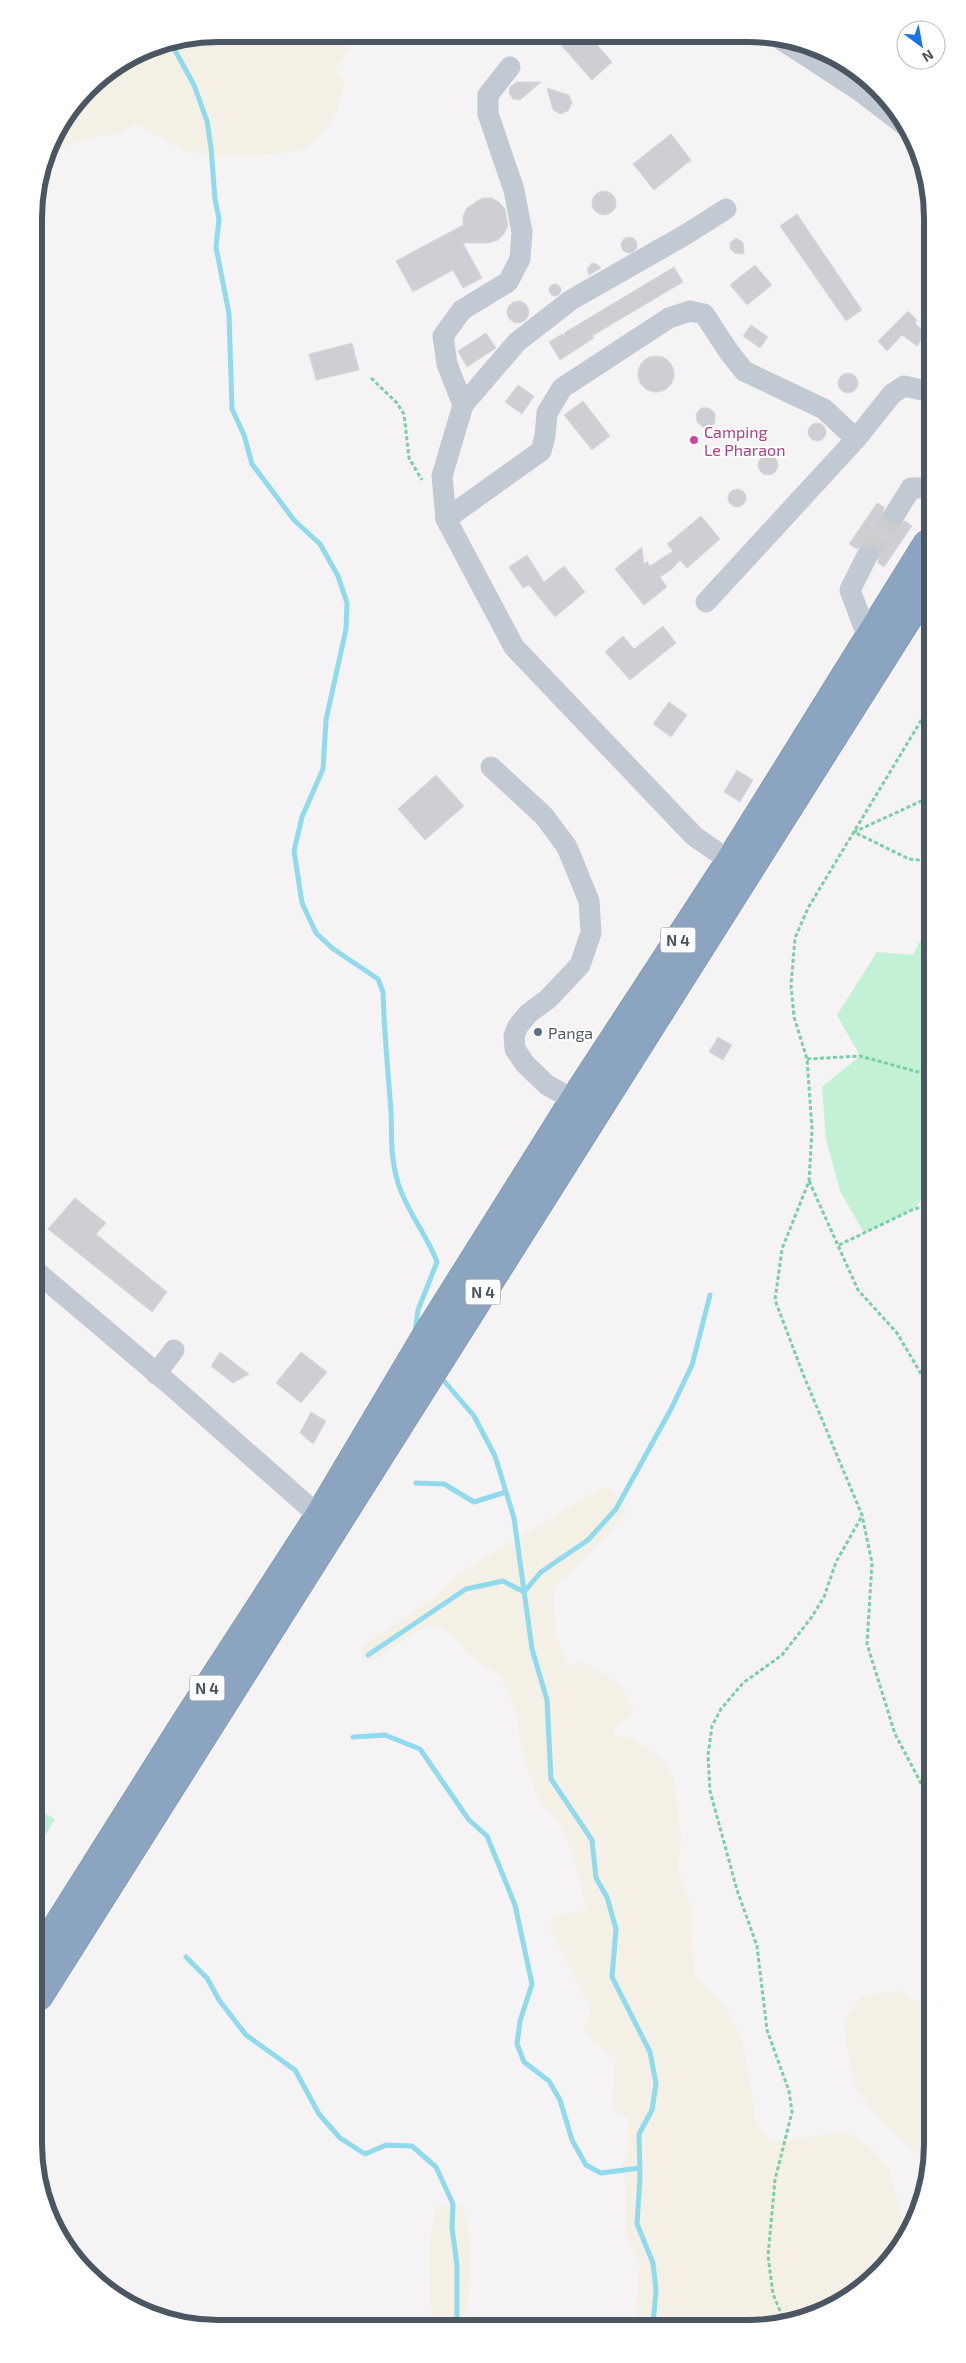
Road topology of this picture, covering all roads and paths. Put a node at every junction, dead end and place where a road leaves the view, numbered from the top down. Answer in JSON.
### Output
{"nodes":[{"id":1,"x":796,"y":50,"type":"edge"},
{"id":2,"x":510,"y":68,"type":"dead end"},
{"id":3,"x":888,"y":113,"type":"edge"},
{"id":4,"x":726,"y":209,"type":"dead end"},
{"id":5,"x":371,"y":378,"type":"dead end"},
{"id":6,"x":924,"y":390,"type":"edge"},
{"id":7,"x":463,"y":405,"type":"junction"},
{"id":8,"x":856,"y":439,"type":"junction"},
{"id":9,"x":423,"y":481,"type":"dead end"},
{"id":10,"x":924,"y":488,"type":"edge"},
{"id":11,"x":895,"y":514,"type":"tunnel mouth"},
{"id":12,"x":446,"y":519,"type":"junction"},
{"id":13,"x":924,"y":549,"type":"edge"},
{"id":14,"x":867,"y":556,"type":"tunnel mouth"},
{"id":15,"x":924,"y":593,"type":"edge"},
{"id":16,"x":706,"y":602,"type":"dead end"},
{"id":17,"x":868,"y":638,"type":"junction"},
{"id":18,"x":924,"y":716,"type":"edge"},
{"id":19,"x":491,"y":767,"type":"dead end"},
{"id":20,"x":924,"y":800,"type":"edge"},
{"id":21,"x":854,"y":832,"type":"junction"},
{"id":22,"x":924,"y":860,"type":"edge"},
{"id":23,"x":730,"y":861,"type":"junction"},
{"id":24,"x":808,"y":1059,"type":"junction"},
{"id":25,"x":924,"y":1074,"type":"edge"},
{"id":26,"x":574,"y":1100,"type":"junction"},
{"id":27,"x":809,"y":1181,"type":"junction"},
{"id":28,"x":924,"y":1207,"type":"edge"},
{"id":29,"x":838,"y":1246,"type":"junction"},
{"id":30,"x":42,"y":1276,"type":"edge"},
{"id":31,"x":174,"y":1350,"type":"dead end"},
{"id":32,"x":156,"y":1374,"type":"junction"},
{"id":33,"x":924,"y":1379,"type":"edge"},
{"id":34,"x":862,"y":1515,"type":"junction"},
{"id":35,"x":319,"y":1516,"type":"junction"},
{"id":36,"x":924,"y":1789,"type":"edge"},
{"id":37,"x":42,"y":1950,"type":"edge"},
{"id":38,"x":42,"y":1991,"type":"edge"},
{"id":39,"x":782,"y":2317,"type":"edge"}],
"edges":[{"from":1,"to":3,"type":"street"},
{"from":2,"to":7,"type":"street"},
{"from":4,"to":7,"type":"street"},
{"from":5,"to":9,"type":"path"},
{"from":6,"to":8,"type":"street"},
{"from":7,"to":12,"type":"street"},
{"from":8,"to":12,"type":"street"},
{"from":8,"to":16,"type":"street"},
{"from":10,"to":11,"type":"street"},
{"from":12,"to":23,"type":"street"},
{"from":13,"to":17,"type":"highway","number":"N 4"},
{"from":14,"to":17,"type":"street"},
{"from":15,"to":38,"type":"highway","number":"N 4"},
{"from":17,"to":23,"type":"highway","number":"N 4"},
{"from":18,"to":21,"type":"path"},
{"from":19,"to":26,"type":"street"},
{"from":20,"to":21,"type":"path"},
{"from":21,"to":22,"type":"path"},
{"from":21,"to":24,"type":"path"},
{"from":23,"to":26,"type":"highway","number":"N 4"},
{"from":24,"to":25,"type":"path"},
{"from":24,"to":27,"type":"path"},
{"from":26,"to":35,"type":"highway","number":"N 4"},
{"from":27,"to":29,"type":"path"},
{"from":27,"to":34,"type":"path"},
{"from":28,"to":29,"type":"path"},
{"from":29,"to":33,"type":"path"},
{"from":30,"to":32,"type":"street"},
{"from":31,"to":32,"type":"street"},
{"from":32,"to":35,"type":"street"},
{"from":34,"to":36,"type":"path"},
{"from":34,"to":39,"type":"path"},
{"from":35,"to":37,"type":"highway","number":"N 4"}]}
